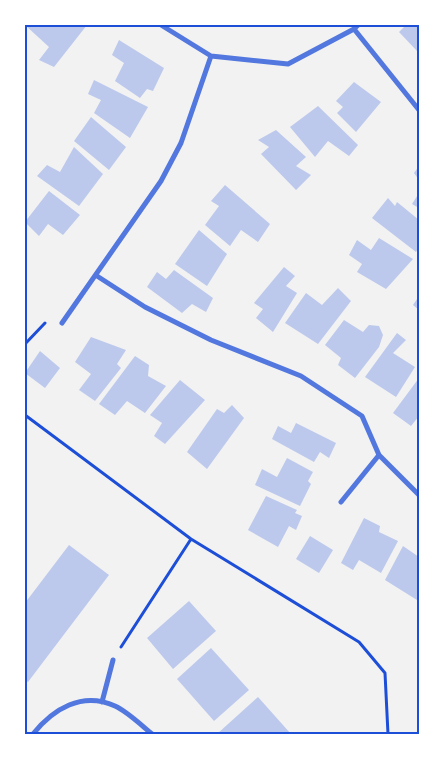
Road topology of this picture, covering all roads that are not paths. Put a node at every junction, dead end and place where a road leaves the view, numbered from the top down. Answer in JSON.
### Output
{"nodes":[{"id":1,"x":160,"y":25,"type":"edge"},
{"id":2,"x":356,"y":27,"type":"edge"},
{"id":3,"x":211,"y":56,"type":"junction"},
{"id":4,"x":419,"y":110,"type":"edge"},
{"id":5,"x":97,"y":276,"type":"junction"},
{"id":6,"x":62,"y":323,"type":"road end"},
{"id":7,"x":378,"y":455,"type":"junction"},
{"id":8,"x":419,"y":495,"type":"edge"},
{"id":9,"x":340,"y":502,"type":"dead end"},
{"id":10,"x":113,"y":660,"type":"road end"},
{"id":11,"x":102,"y":702,"type":"junction"},
{"id":12,"x":34,"y":734,"type":"edge"},
{"id":13,"x":152,"y":734,"type":"edge"}],
"edges":[{"from":1,"to":3,"type":"street"},
{"from":2,"to":3,"type":"street"},
{"from":2,"to":4,"type":"street"},
{"from":3,"to":5,"type":"street"},
{"from":5,"to":6,"type":"street"},
{"from":5,"to":7,"type":"street"},
{"from":7,"to":8,"type":"street"},
{"from":7,"to":9,"type":"street"},
{"from":10,"to":11,"type":"street"},
{"from":11,"to":12,"type":"street"},
{"from":11,"to":13,"type":"street"}]}
